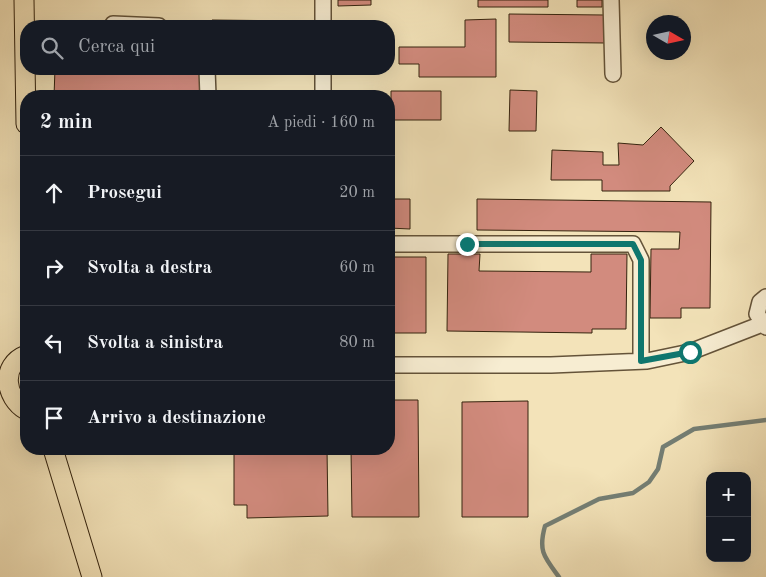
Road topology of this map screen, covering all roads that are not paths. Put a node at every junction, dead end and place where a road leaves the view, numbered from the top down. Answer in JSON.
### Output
{"nodes":[{"id":1,"x":24,"y":0,"type":"edge"},
{"id":2,"x":323,"y":0,"type":"edge"},
{"id":3,"x":612,"y":0,"type":"edge"},
{"id":4,"x":24,"y":20,"type":"edge"},
{"id":5,"x":323,"y":20,"type":"edge"},
{"id":6,"x":613,"y":74,"type":"dead end"},
{"id":7,"x":25,"y":75,"type":"edge"},
{"id":8,"x":207,"y":75,"type":"edge"},
{"id":9,"x":323,"y":75,"type":"edge"},
{"id":10,"x":25,"y":90,"type":"edge"},
{"id":11,"x":208,"y":90,"type":"edge"},
{"id":12,"x":323,"y":90,"type":"edge"},
{"id":13,"x":395,"y":244,"type":"edge"},
{"id":14,"x":766,"y":297,"type":"edge"},
{"id":15,"x":764,"y":325,"type":"edge"},
{"id":16,"x":20,"y":359,"type":"edge"},
{"id":17,"x":641,"y":361,"type":"junction"},
{"id":18,"x":395,"y":365,"type":"edge"},
{"id":19,"x":20,"y":405,"type":"edge"},
{"id":20,"x":55,"y":455,"type":"edge"},
{"id":21,"x":92,"y":577,"type":"edge"}],
"edges":[{"from":1,"to":4,"type":"main road"},
{"from":2,"to":5,"type":"lane"},
{"from":3,"to":6,"type":"lane"},
{"from":7,"to":10,"type":"main road"},
{"from":8,"to":11,"type":"lane"},
{"from":9,"to":12,"type":"lane"},
{"from":13,"to":17,"type":"lane"},
{"from":14,"to":15,"type":"lane"},
{"from":15,"to":17,"type":"lane"},
{"from":16,"to":19,"type":"main road"},
{"from":17,"to":18,"type":"lane"},
{"from":20,"to":21,"type":"main road"}]}
